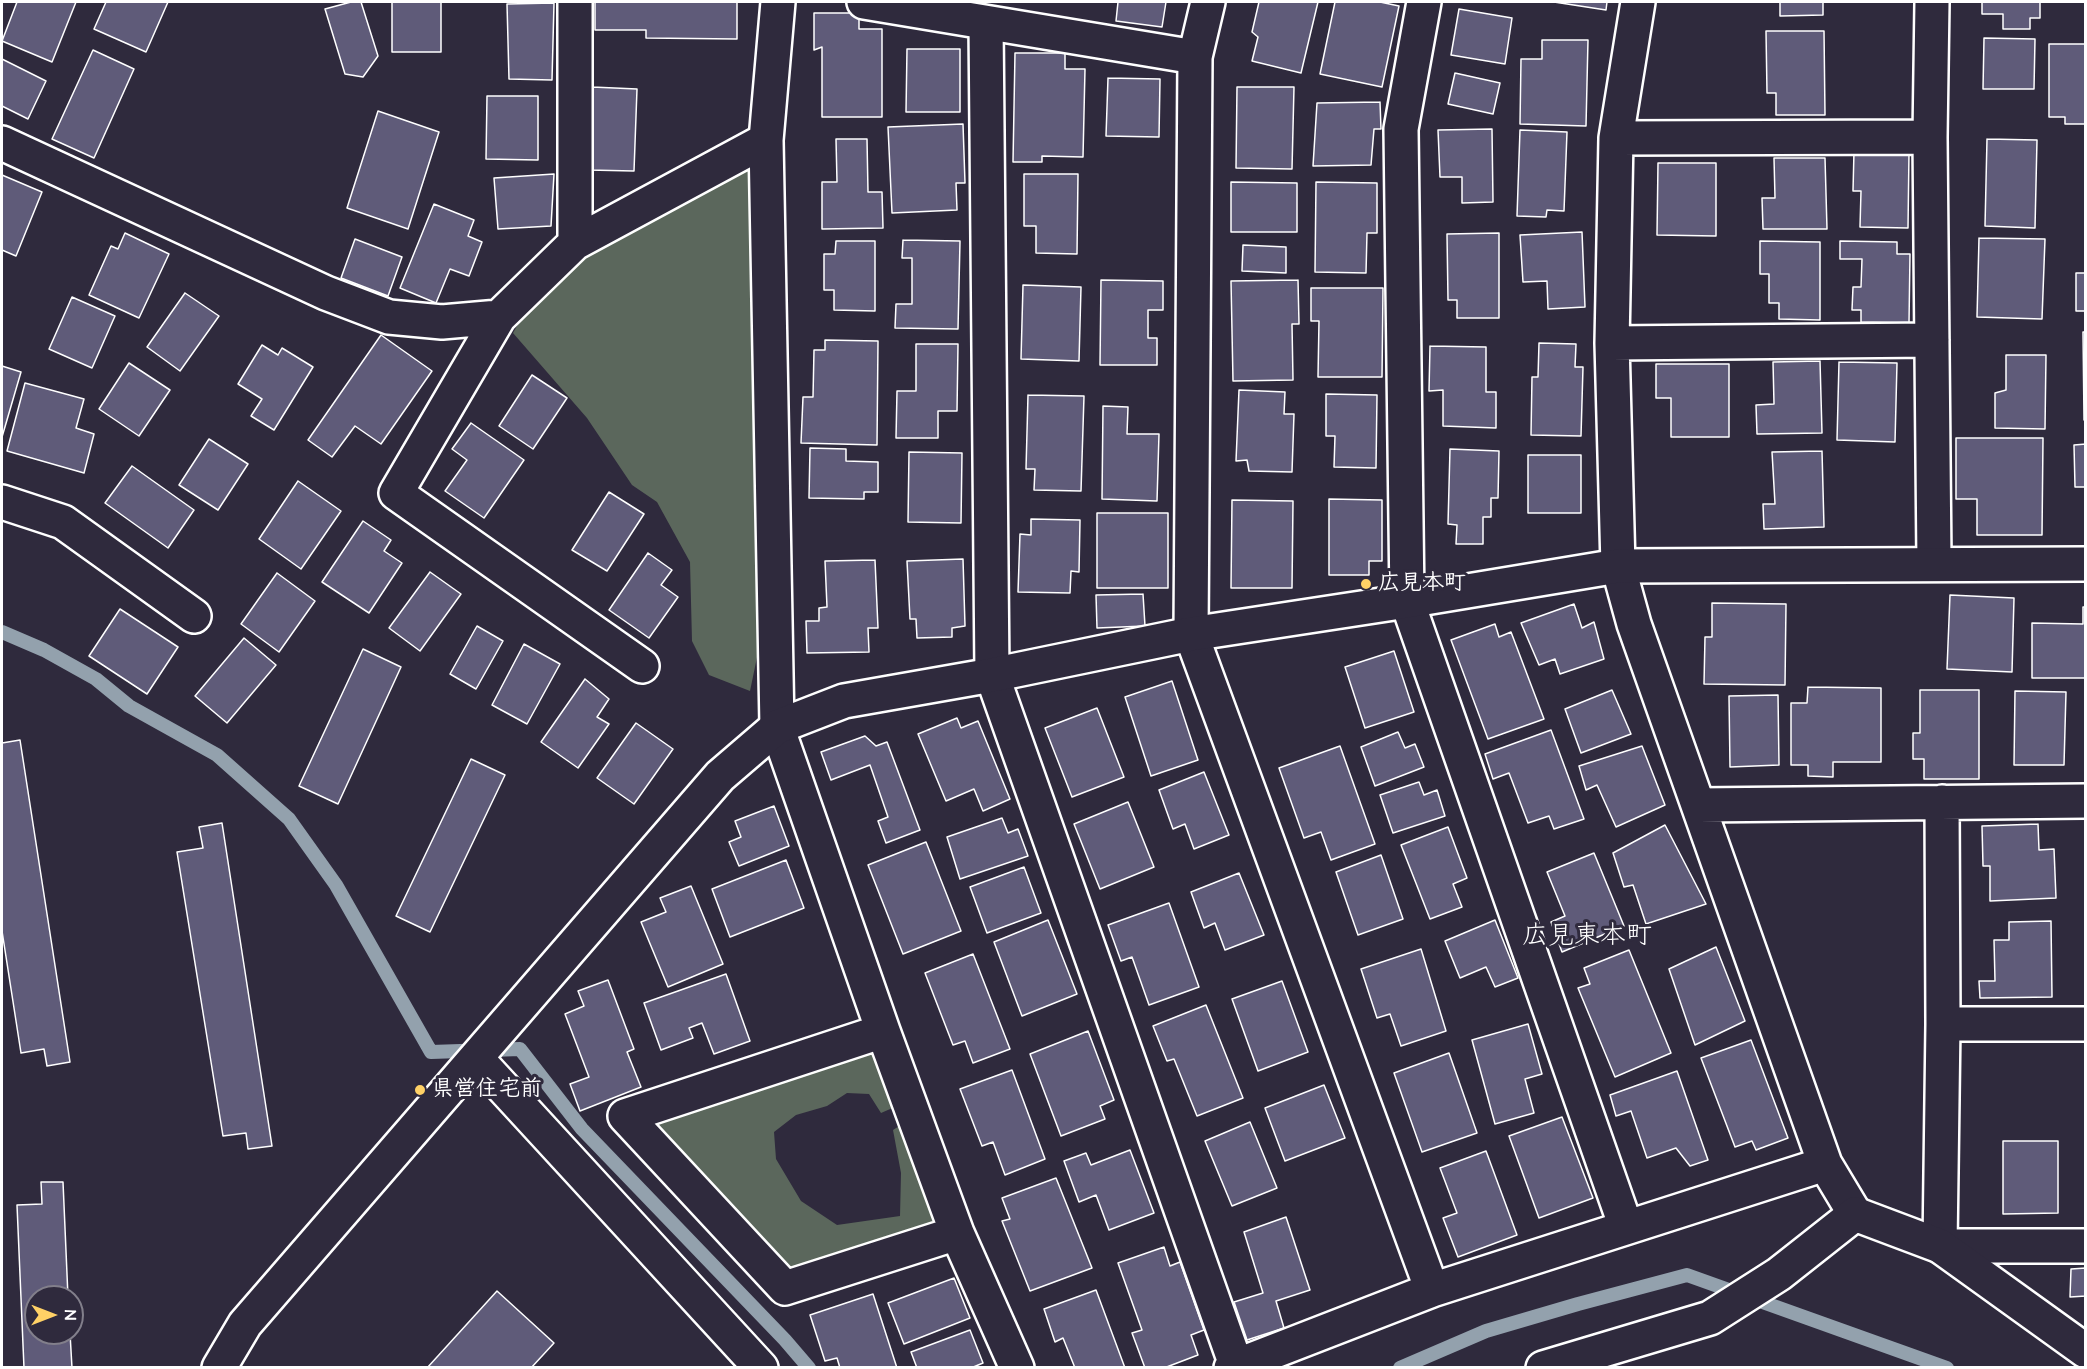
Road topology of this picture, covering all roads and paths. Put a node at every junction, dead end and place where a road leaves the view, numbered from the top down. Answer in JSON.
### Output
{"nodes":[{"id":1,"x":575,"y":2,"type":"edge"},
{"id":2,"x":778,"y":2,"type":"edge"},
{"id":3,"x":864,"y":2,"type":"edge"},
{"id":4,"x":1208,"y":2,"type":"edge"},
{"id":5,"x":1424,"y":2,"type":"edge"},
{"id":6,"x":1638,"y":2,"type":"edge"},
{"id":7,"x":1932,"y":2,"type":"edge"},
{"id":8,"x":986,"y":23,"type":"junction"},
{"id":9,"x":1195,"y":57,"type":"junction"},
{"id":10,"x":1616,"y":138,"type":"junction"},
{"id":11,"x":1930,"y":138,"type":"junction"},
{"id":12,"x":766,"y":140,"type":"junction"},
{"id":13,"x":2,"y":143,"type":"edge"},
{"id":14,"x":575,"y":243,"type":"junction"},
{"id":15,"x":499,"y":317,"type":"junction"},
{"id":16,"x":1932,"y":340,"type":"junction"},
{"id":17,"x":1612,"y":343,"type":"junction"},
{"id":18,"x":2,"y":502,"type":"edge"},
{"id":19,"x":1934,"y":563,"type":"junction"},
{"id":20,"x":2085,"y":564,"type":"edge"},
{"id":21,"x":1618,"y":566,"type":"junction"},
{"id":22,"x":1407,"y":602,"type":"junction"},
{"id":23,"x":194,"y":616,"type":"dead end"},
{"id":24,"x":1191,"y":634,"type":"junction"},
{"id":25,"x":642,"y":666,"type":"dead end"},
{"id":26,"x":992,"y":675,"type":"junction"},
{"id":27,"x":777,"y":727,"type":"junction"},
{"id":28,"x":2085,"y":801,"type":"edge"},
{"id":29,"x":1942,"y":802,"type":"junction"},
{"id":30,"x":1699,"y":805,"type":"junction"},
{"id":31,"x":1943,"y":1024,"type":"junction"},
{"id":32,"x":2085,"y":1024,"type":"edge"},
{"id":33,"x":883,"y":1031,"type":"junction"},
{"id":34,"x":476,"y":1058,"type":"junction"},
{"id":35,"x":1825,"y":1164,"type":"junction"},
{"id":36,"x":1855,"y":1214,"type":"junction"},
{"id":37,"x":1626,"y":1227,"type":"junction"},
{"id":38,"x":957,"y":1233,"type":"junction"},
{"id":39,"x":1940,"y":1245,"type":"junction"},
{"id":40,"x":2085,"y":1246,"type":"edge"},
{"id":41,"x":1432,"y":1290,"type":"junction"},
{"id":42,"x":2085,"y":1351,"type":"edge"},
{"id":43,"x":225,"y":1365,"type":"edge"},
{"id":44,"x":1561,"y":1365,"type":"edge"},
{"id":45,"x":1234,"y":1366,"type":"edge"},
{"id":46,"x":761,"y":1368,"type":"edge"},
{"id":47,"x":1017,"y":1368,"type":"edge"}],
"edges":[{"from":1,"to":14,"type":"street"},
{"from":2,"to":12,"type":"street"},
{"from":3,"to":8,"type":"street"},
{"from":4,"to":9,"type":"street"},
{"from":5,"to":22,"type":"street"},
{"from":6,"to":10,"type":"street"},
{"from":7,"to":11,"type":"street"},
{"from":8,"to":9,"type":"street"},
{"from":8,"to":26,"type":"street"},
{"from":9,"to":24,"type":"street"},
{"from":10,"to":11,"type":"street"},
{"from":10,"to":17,"type":"street"},
{"from":11,"to":16,"type":"street"},
{"from":12,"to":14,"type":"street"},
{"from":12,"to":27,"type":"street"},
{"from":13,"to":15,"type":"street"},
{"from":14,"to":15,"type":"street"},
{"from":15,"to":25,"type":"street"},
{"from":16,"to":17,"type":"street"},
{"from":16,"to":19,"type":"street"},
{"from":17,"to":21,"type":"street"},
{"from":18,"to":23,"type":"street"},
{"from":19,"to":20,"type":"street"},
{"from":19,"to":21,"type":"street"},
{"from":21,"to":22,"type":"street"},
{"from":21,"to":30,"type":"street"},
{"from":22,"to":24,"type":"street"},
{"from":22,"to":37,"type":"street"},
{"from":24,"to":26,"type":"street"},
{"from":24,"to":41,"type":"street"},
{"from":26,"to":27,"type":"street"},
{"from":26,"to":45,"type":"street"},
{"from":27,"to":33,"type":"street"},
{"from":27,"to":34,"type":"street"},
{"from":28,"to":29,"type":"street"},
{"from":29,"to":30,"type":"street"},
{"from":29,"to":31,"type":"street"},
{"from":30,"to":35,"type":"street"},
{"from":31,"to":32,"type":"street"},
{"from":31,"to":39,"type":"street"},
{"from":33,"to":38,"type":"street"},
{"from":33,"to":38,"type":"street"},
{"from":34,"to":43,"type":"street"},
{"from":34,"to":46,"type":"street"},
{"from":35,"to":36,"type":"street"},
{"from":35,"to":37,"type":"street"},
{"from":36,"to":39,"type":"street"},
{"from":36,"to":44,"type":"street"},
{"from":37,"to":41,"type":"street"},
{"from":38,"to":47,"type":"street"},
{"from":39,"to":40,"type":"street"},
{"from":39,"to":42,"type":"street"},
{"from":41,"to":45,"type":"street"}]}
